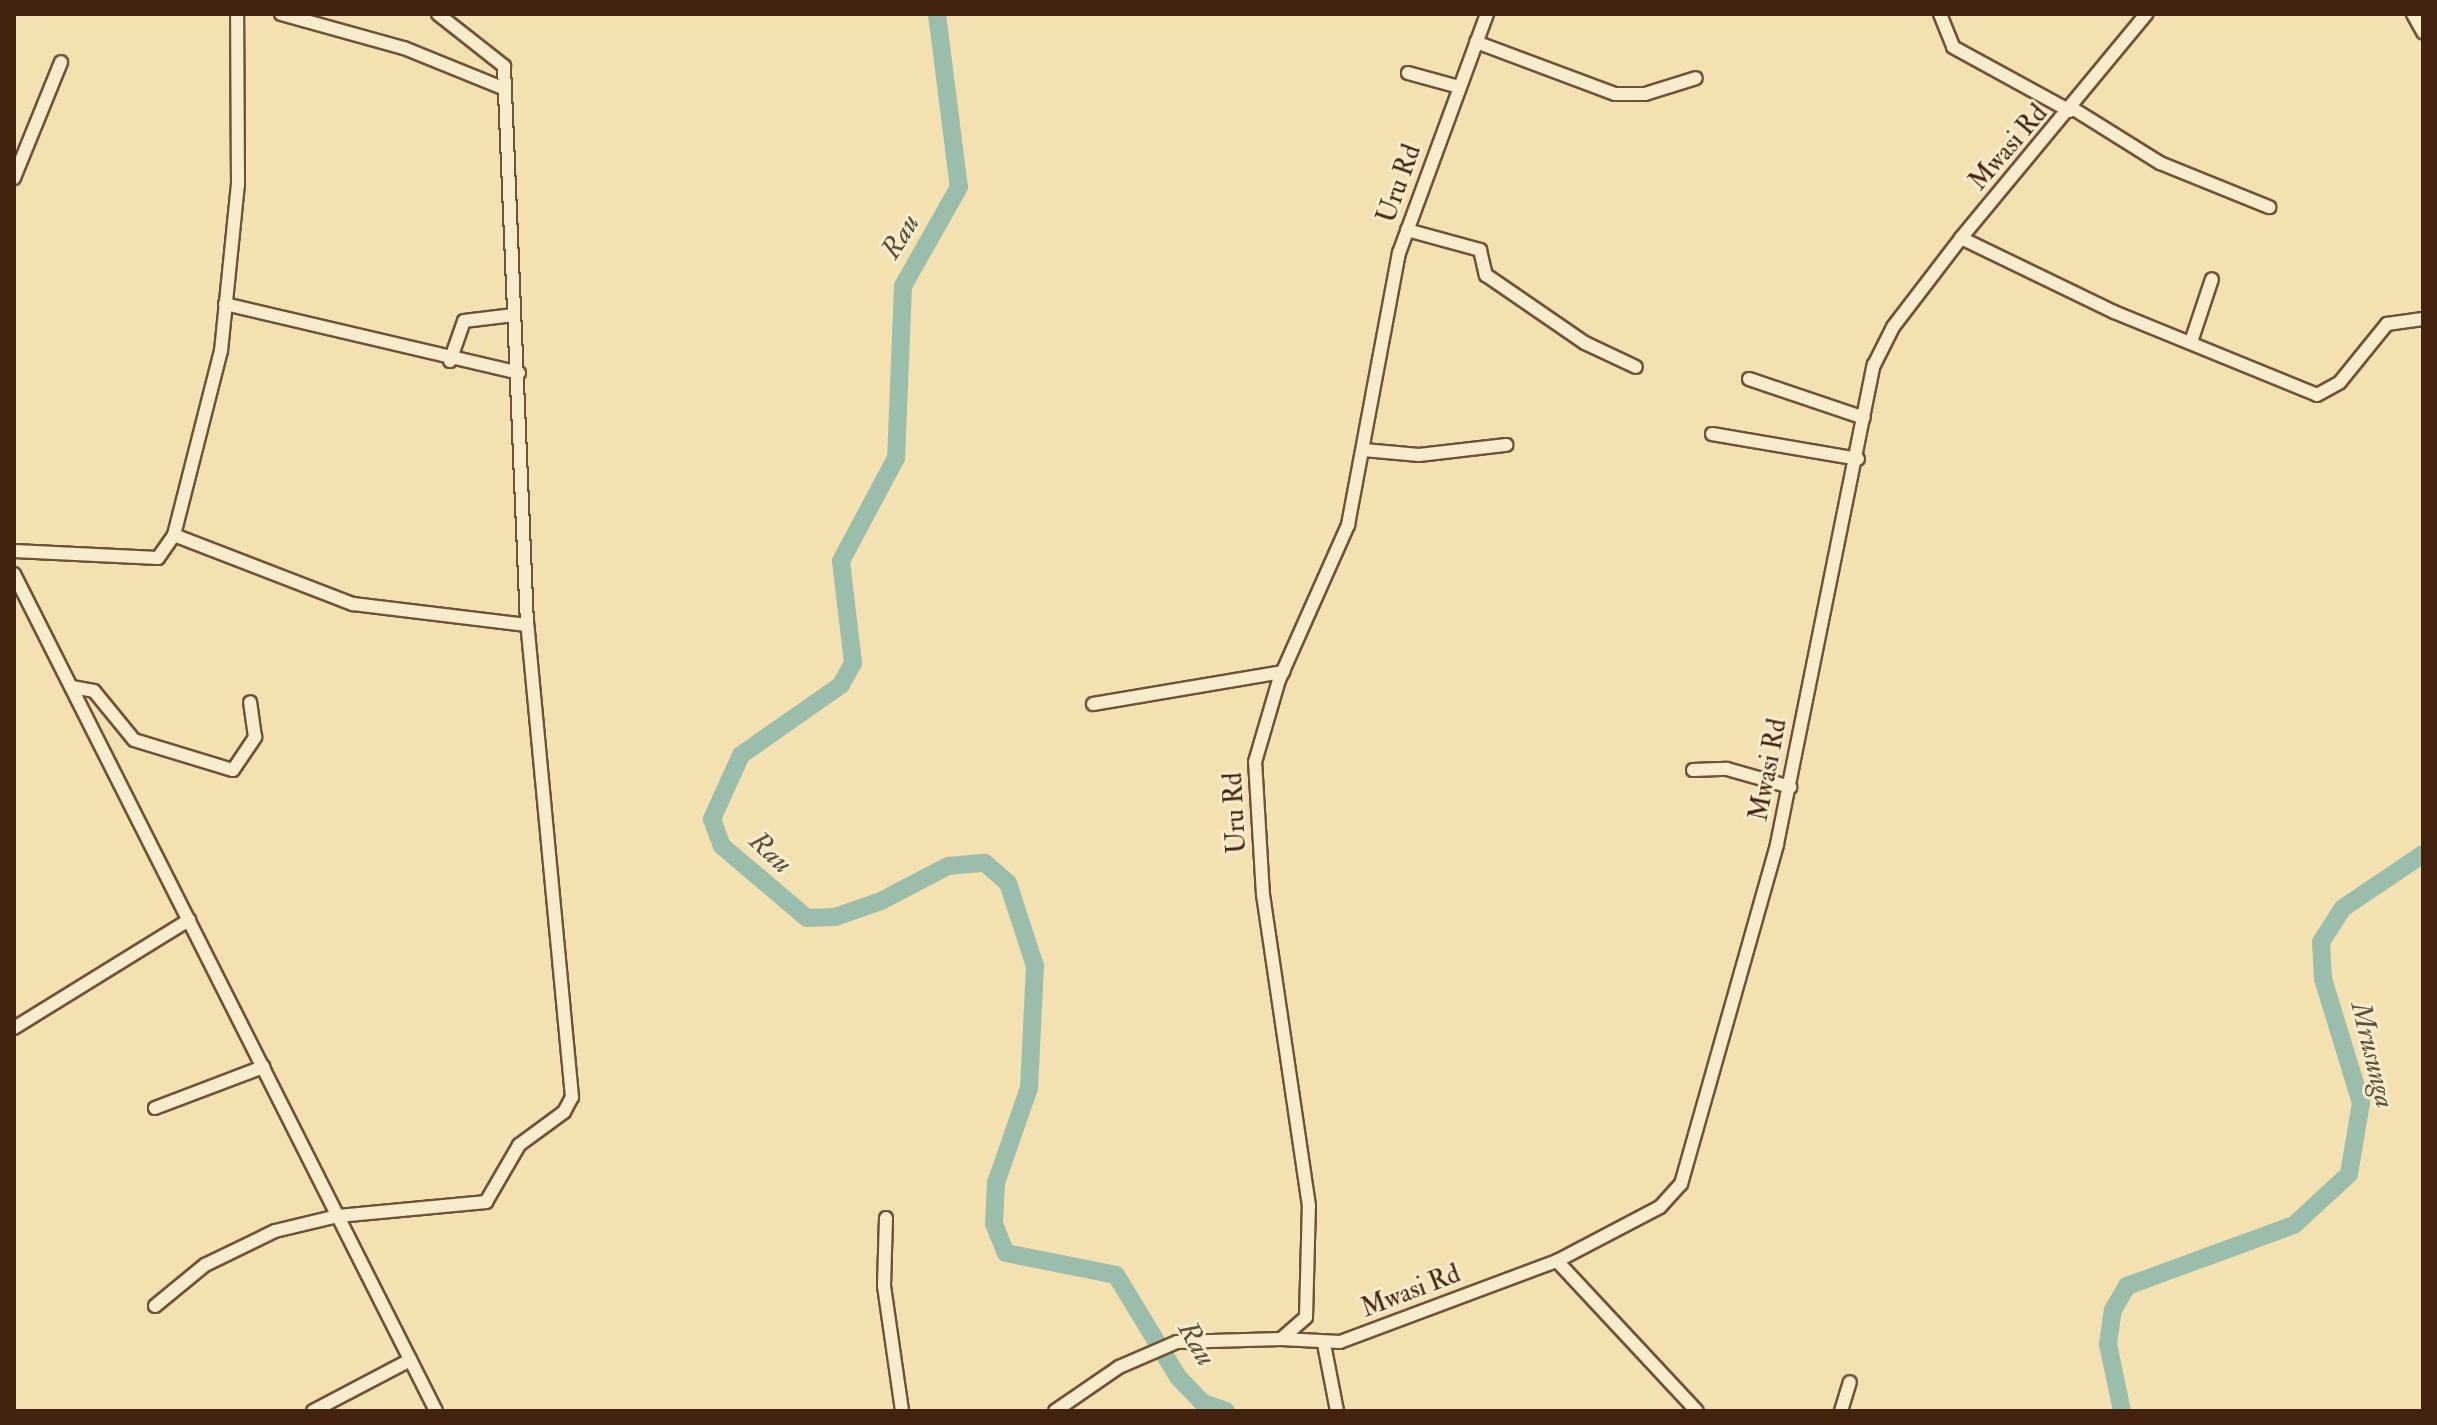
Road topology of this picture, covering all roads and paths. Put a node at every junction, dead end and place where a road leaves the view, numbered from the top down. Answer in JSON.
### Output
{"nodes":[{"id":1,"x":237,"y":14,"type":"edge"},
{"id":2,"x":281,"y":14,"type":"edge"},
{"id":3,"x":438,"y":14,"type":"edge"},
{"id":4,"x":1487,"y":14,"type":"edge"},
{"id":5,"x":1940,"y":14,"type":"edge"},
{"id":6,"x":2146,"y":14,"type":"edge"},
{"id":7,"x":2413,"y":14,"type":"edge"},
{"id":8,"x":2423,"y":32,"type":"edge"},
{"id":9,"x":1476,"y":42,"type":"junction"},
{"id":10,"x":61,"y":62,"type":"dead end"},
{"id":11,"x":1408,"y":73,"type":"dead end"},
{"id":12,"x":1696,"y":78,"type":"dead end"},
{"id":13,"x":1459,"y":87,"type":"junction"},
{"id":14,"x":505,"y":89,"type":"junction"},
{"id":15,"x":2071,"y":110,"type":"junction"},
{"id":16,"x":14,"y":178,"type":"edge"},
{"id":17,"x":2269,"y":207,"type":"dead end"},
{"id":18,"x":1407,"y":230,"type":"junction"},
{"id":19,"x":1961,"y":238,"type":"junction"},
{"id":20,"x":2212,"y":279,"type":"dead end"},
{"id":21,"x":225,"y":304,"type":"junction"},
{"id":22,"x":514,"y":315,"type":"junction"},
{"id":23,"x":2423,"y":319,"type":"edge"},
{"id":24,"x":2191,"y":342,"type":"junction"},
{"id":25,"x":450,"y":361,"type":"junction"},
{"id":26,"x":1636,"y":367,"type":"dead end"},
{"id":27,"x":519,"y":373,"type":"junction"},
{"id":28,"x":1749,"y":379,"type":"dead end"},
{"id":29,"x":1864,"y":418,"type":"junction"},
{"id":30,"x":1712,"y":434,"type":"dead end"},
{"id":31,"x":1506,"y":445,"type":"dead end"},
{"id":32,"x":1364,"y":450,"type":"junction"},
{"id":33,"x":1858,"y":459,"type":"junction"},
{"id":34,"x":174,"y":535,"type":"junction"},
{"id":35,"x":14,"y":551,"type":"edge"},
{"id":36,"x":14,"y":574,"type":"edge"},
{"id":37,"x":527,"y":625,"type":"junction"},
{"id":38,"x":1283,"y":672,"type":"junction"},
{"id":39,"x":72,"y":687,"type":"junction"},
{"id":40,"x":250,"y":702,"type":"dead end"},
{"id":41,"x":1093,"y":704,"type":"dead end"},
{"id":42,"x":1693,"y":770,"type":"dead end"},
{"id":43,"x":1790,"y":787,"type":"junction"},
{"id":44,"x":189,"y":920,"type":"junction"},
{"id":45,"x":16,"y":1022,"type":"edge"},
{"id":46,"x":263,"y":1067,"type":"junction"},
{"id":47,"x":155,"y":1108,"type":"dead end"},
{"id":48,"x":338,"y":1216,"type":"junction"},
{"id":49,"x":886,"y":1218,"type":"dead end"},
{"id":50,"x":1557,"y":1261,"type":"junction"},
{"id":51,"x":155,"y":1306,"type":"dead end"},
{"id":52,"x":1281,"y":1339,"type":"junction"},
{"id":53,"x":1324,"y":1344,"type":"junction"},
{"id":54,"x":410,"y":1360,"type":"junction"},
{"id":55,"x":1850,"y":1382,"type":"dead end"},
{"id":56,"x":313,"y":1411,"type":"edge"},
{"id":57,"x":436,"y":1411,"type":"edge"},
{"id":58,"x":902,"y":1411,"type":"edge"},
{"id":59,"x":1055,"y":1411,"type":"edge"},
{"id":60,"x":1337,"y":1411,"type":"edge"},
{"id":61,"x":1697,"y":1411,"type":"edge"},
{"id":62,"x":1841,"y":1411,"type":"edge"}],
"edges":[{"from":1,"to":21,"type":"street"},
{"from":2,"to":14,"type":"street"},
{"from":3,"to":14,"type":"street"},
{"from":4,"to":9,"type":"street","name":"Uru Rd"},
{"from":5,"to":15,"type":"street"},
{"from":6,"to":15,"type":"street","name":"Mwasi Rd"},
{"from":7,"to":8,"type":"street"},
{"from":9,"to":12,"type":"street"},
{"from":9,"to":13,"type":"street","name":"Uru Rd"},
{"from":10,"to":16,"type":"street"},
{"from":11,"to":13,"type":"street"},
{"from":13,"to":18,"type":"street","name":"Uru Rd"},
{"from":14,"to":22,"type":"street"},
{"from":15,"to":17,"type":"street"},
{"from":15,"to":19,"type":"street","name":"Mwasi Rd"},
{"from":18,"to":26,"type":"street"},
{"from":18,"to":32,"type":"street","name":"Uru Rd"},
{"from":19,"to":24,"type":"street"},
{"from":19,"to":29,"type":"street","name":"Mwasi Rd"},
{"from":20,"to":24,"type":"street"},
{"from":21,"to":25,"type":"street"},
{"from":21,"to":34,"type":"street"},
{"from":22,"to":25,"type":"street"},
{"from":22,"to":27,"type":"street"},
{"from":23,"to":24,"type":"street"},
{"from":25,"to":27,"type":"street"},
{"from":27,"to":37,"type":"street"},
{"from":28,"to":29,"type":"street"},
{"from":29,"to":33,"type":"street","name":"Mwasi Rd"},
{"from":30,"to":33,"type":"street"},
{"from":31,"to":32,"type":"street"},
{"from":32,"to":38,"type":"street","name":"Uru Rd"},
{"from":33,"to":43,"type":"street","name":"Mwasi Rd"},
{"from":34,"to":35,"type":"street"},
{"from":34,"to":37,"type":"street"},
{"from":36,"to":39,"type":"street"},
{"from":37,"to":48,"type":"street"},
{"from":38,"to":41,"type":"street"},
{"from":38,"to":52,"type":"street","name":"Uru Rd"},
{"from":39,"to":40,"type":"street"},
{"from":39,"to":44,"type":"street"},
{"from":42,"to":43,"type":"street"},
{"from":43,"to":50,"type":"street","name":"Mwasi Rd"},
{"from":44,"to":45,"type":"street"},
{"from":44,"to":46,"type":"street"},
{"from":46,"to":47,"type":"street"},
{"from":46,"to":48,"type":"street"},
{"from":48,"to":51,"type":"street"},
{"from":48,"to":54,"type":"street"},
{"from":49,"to":58,"type":"street"},
{"from":50,"to":53,"type":"street","name":"Mwasi Rd"},
{"from":50,"to":61,"type":"street"},
{"from":52,"to":53,"type":"street","name":"Mwasi Rd"},
{"from":52,"to":59,"type":"street"},
{"from":53,"to":60,"type":"street"},
{"from":54,"to":56,"type":"street"},
{"from":54,"to":57,"type":"street"},
{"from":55,"to":62,"type":"street"}]}
